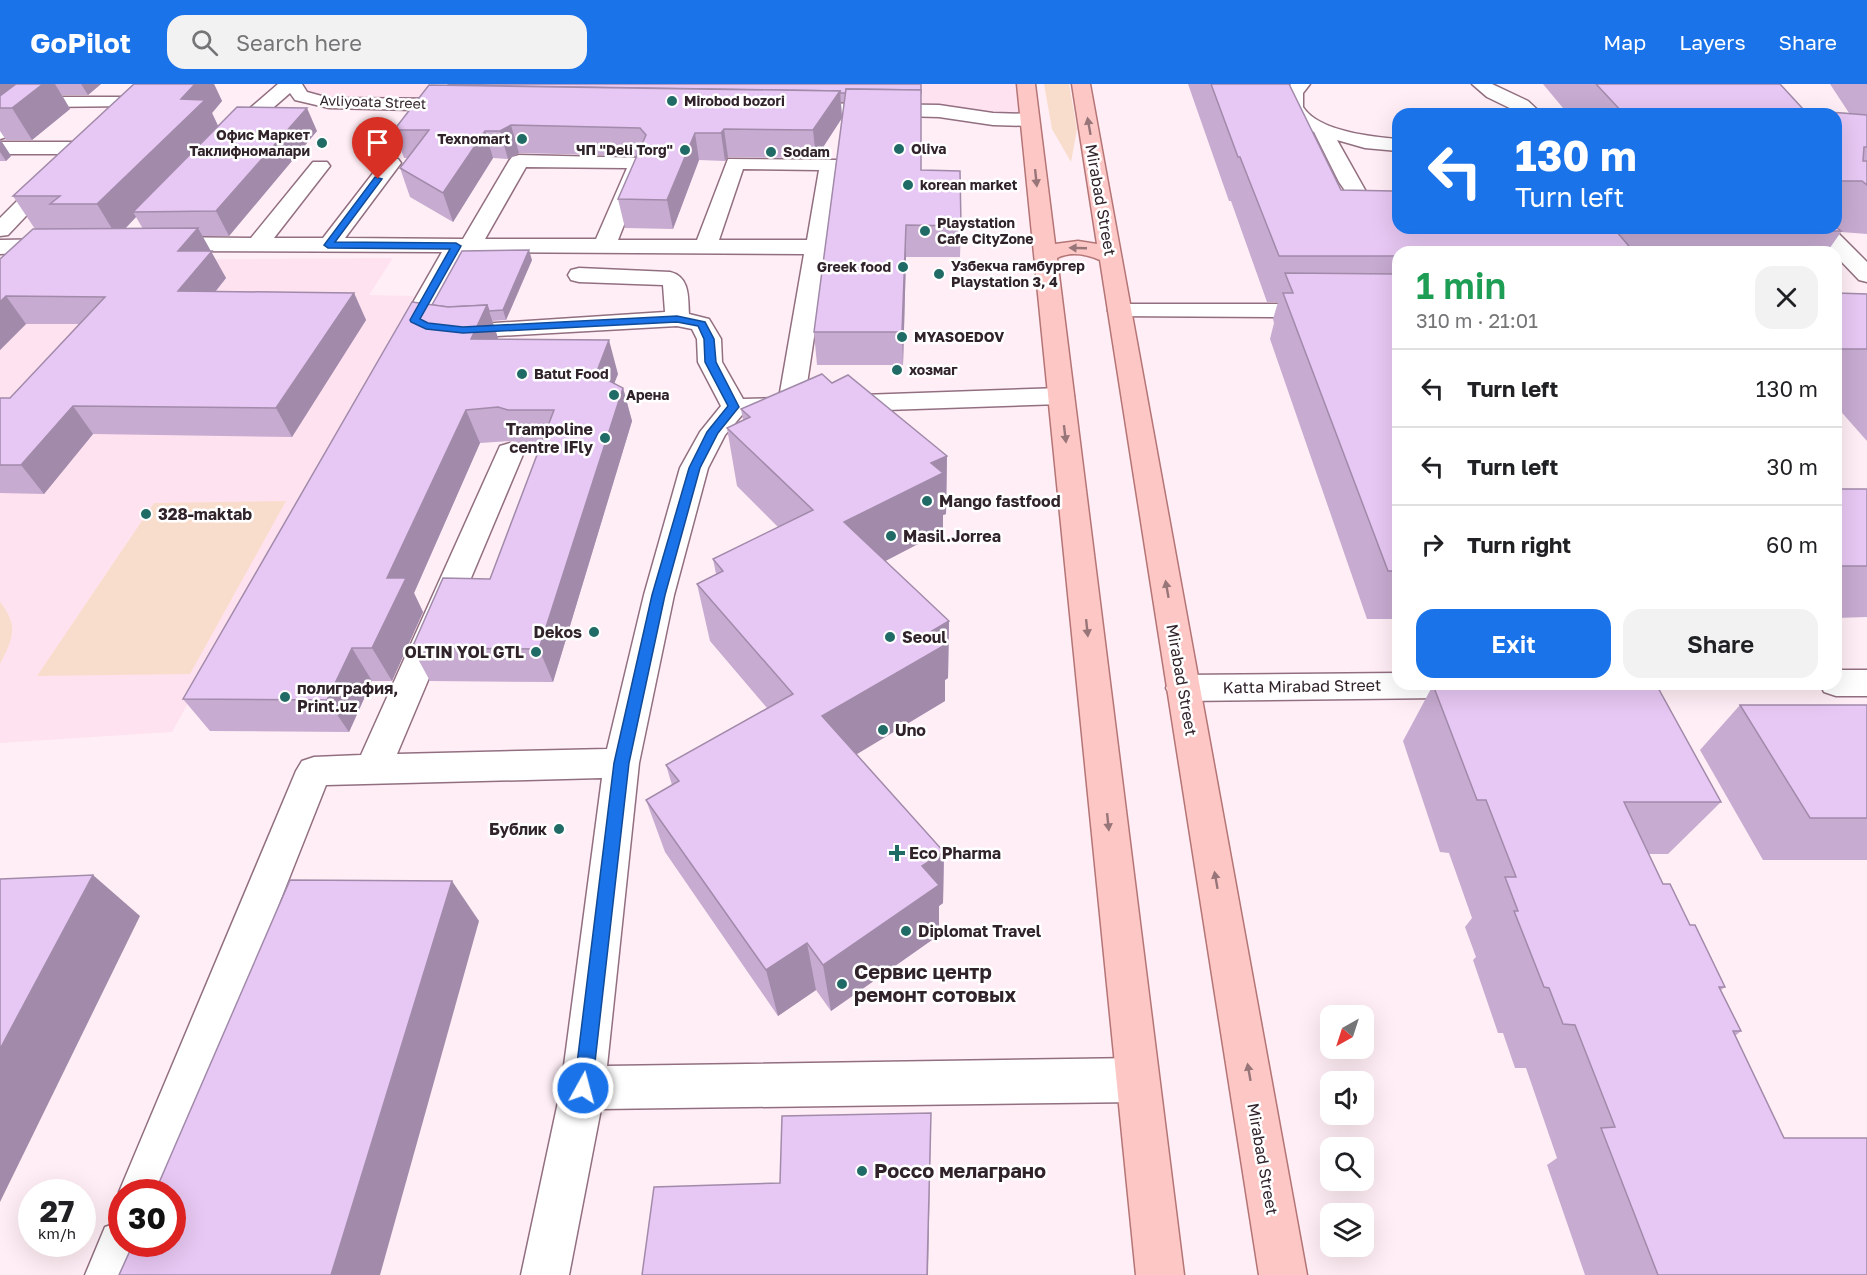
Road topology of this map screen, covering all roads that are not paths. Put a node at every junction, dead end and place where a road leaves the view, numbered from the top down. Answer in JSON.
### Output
{"nodes":[{"id":1,"x":146,"y":84,"type":"edge"},
{"id":2,"x":291,"y":84,"type":"edge"},
{"id":3,"x":1026,"y":84,"type":"edge"},
{"id":4,"x":1081,"y":84,"type":"edge"},
{"id":5,"x":1301,"y":84,"type":"edge"},
{"id":6,"x":1481,"y":84,"type":"edge"},
{"id":7,"x":838,"y":90,"type":"edge"},
{"id":8,"x":36,"y":102,"type":"junction"},
{"id":9,"x":329,"y":103,"type":"junction"},
{"id":10,"x":478,"y":105,"type":"edge"},
{"id":11,"x":1524,"y":108,"type":"edge"},
{"id":12,"x":776,"y":109,"type":"edge"},
{"id":13,"x":0,"y":110,"type":"edge"},
{"id":14,"x":836,"y":110,"type":"junction"},
{"id":15,"x":249,"y":116,"type":"junction"},
{"id":16,"x":1030,"y":120,"type":"junction"},
{"id":17,"x":1322,"y":129,"type":"junction"},
{"id":18,"x":0,"y":132,"type":"edge"},
{"id":19,"x":1392,"y":144,"type":"edge"},
{"id":20,"x":0,"y":148,"type":"edge"},
{"id":21,"x":210,"y":155,"type":"edge"},
{"id":22,"x":391,"y":163,"type":"dead end"},
{"id":23,"x":320,"y":166,"type":"dead end"},
{"id":24,"x":1389,"y":213,"type":"edge"},
{"id":25,"x":0,"y":230,"type":"edge"},
{"id":26,"x":1827,"y":234,"type":"edge"},
{"id":27,"x":136,"y":244,"type":"edge"},
{"id":28,"x":258,"y":244,"type":"junction"},
{"id":29,"x":80,"y":245,"type":"edge"},
{"id":30,"x":328,"y":245,"type":"junction"},
{"id":31,"x":463,"y":246,"type":"junction"},
{"id":32,"x":604,"y":246,"type":"junction"},
{"id":33,"x":706,"y":246,"type":"junction"},
{"id":34,"x":1839,"y":246,"type":"edge"},
{"id":35,"x":0,"y":247,"type":"edge"},
{"id":36,"x":815,"y":247,"type":"junction"},
{"id":37,"x":1842,"y":249,"type":"edge"},
{"id":38,"x":1045,"y":255,"type":"junction"},
{"id":39,"x":1111,"y":257,"type":"junction"},
{"id":40,"x":1867,"y":275,"type":"edge"},
{"id":41,"x":579,"y":276,"type":"dead end"},
{"id":42,"x":1120,"y":311,"type":"junction"},
{"id":43,"x":1392,"y":311,"type":"edge"},
{"id":44,"x":677,"y":319,"type":"junction"},
{"id":45,"x":1061,"y":396,"type":"junction"},
{"id":46,"x":790,"y":404,"type":"junction"},
{"id":47,"x":734,"y":407,"type":"junction"},
{"id":48,"x":510,"y":453,"type":"dead end"},
{"id":49,"x":1842,"y":683,"type":"edge"},
{"id":50,"x":1867,"y":683,"type":"edge"},
{"id":51,"x":1392,"y":686,"type":"edge"},
{"id":52,"x":1184,"y":688,"type":"junction"},
{"id":53,"x":621,"y":763,"type":"junction"},
{"id":54,"x":372,"y":771,"type":"junction"},
{"id":55,"x":1137,"y":1080,"type":"junction"},
{"id":56,"x":583,"y":1088,"type":"junction"},
{"id":57,"x":147,"y":1179,"type":"edge"},
{"id":58,"x":117,"y":1257,"type":"edge"},
{"id":59,"x":109,"y":1275,"type":"edge"},
{"id":60,"x":545,"y":1275,"type":"edge"},
{"id":61,"x":1160,"y":1275,"type":"edge"},
{"id":62,"x":1283,"y":1275,"type":"edge"}],
"edges":[{"from":1,"to":8,"type":"street"},
{"from":2,"to":9,"type":"street","name":"Avliyoata Street"},
{"from":2,"to":15,"type":"street"},
{"from":3,"to":16,"type":"main road"},
{"from":39,"to":4,"type":"main road","name":"Mirabad Street","one_way":true},
{"from":5,"to":17,"type":"street"},
{"from":6,"to":11,"type":"street"},
{"from":7,"to":14,"type":"street"},
{"from":8,"to":13,"type":"street"},
{"from":8,"to":18,"type":"street"},
{"from":9,"to":10,"type":"street","name":"Avliyoata Street"},
{"from":9,"to":15,"type":"street"},
{"from":12,"to":14,"type":"street"},
{"from":14,"to":16,"type":"street"},
{"from":15,"to":21,"type":"street"},
{"from":16,"to":38,"type":"main road","one_way":true},
{"from":17,"to":19,"type":"street"},
{"from":17,"to":24,"type":"street"},
{"from":20,"to":25,"type":"street"},
{"from":22,"to":30,"type":"street"},
{"from":23,"to":28,"type":"street"},
{"from":26,"to":34,"type":"street"},
{"from":27,"to":28,"type":"street"},
{"from":28,"to":30,"type":"street"},
{"from":29,"to":35,"type":"street"},
{"from":30,"to":31,"type":"street"},
{"from":31,"to":32,"type":"street"},
{"from":31,"to":32,"type":"street"},
{"from":31,"to":44,"type":"street"},
{"from":32,"to":33,"type":"street"},
{"from":33,"to":36,"type":"street"},
{"from":33,"to":36,"type":"street"},
{"from":36,"to":46,"type":"street"},
{"from":37,"to":40,"type":"street"},
{"from":39,"to":38,"type":"main road","one_way":true},
{"from":38,"to":45,"type":"main road"},
{"from":39,"to":42,"type":"main road","name":"Mirabad Street"},
{"from":41,"to":44,"type":"street"},
{"from":42,"to":43,"type":"street"},
{"from":52,"to":42,"type":"main road","name":"Mirabad Street","one_way":true},
{"from":44,"to":47,"type":"street"},
{"from":45,"to":46,"type":"street"},
{"from":45,"to":55,"type":"main road","one_way":true},
{"from":46,"to":47,"type":"street"},
{"from":47,"to":53,"type":"street"},
{"from":48,"to":54,"type":"street"},
{"from":49,"to":50,"type":"street"},
{"from":51,"to":52,"type":"street","name":"Katta Mirabad Street"},
{"from":62,"to":52,"type":"main road","name":"Mirabad Street","one_way":true},
{"from":53,"to":54,"type":"street"},
{"from":53,"to":56,"type":"street"},
{"from":54,"to":57,"type":"street"},
{"from":55,"to":56,"type":"street"},
{"from":55,"to":61,"type":"main road"},
{"from":56,"to":60,"type":"street"},
{"from":58,"to":59,"type":"street"}]}
